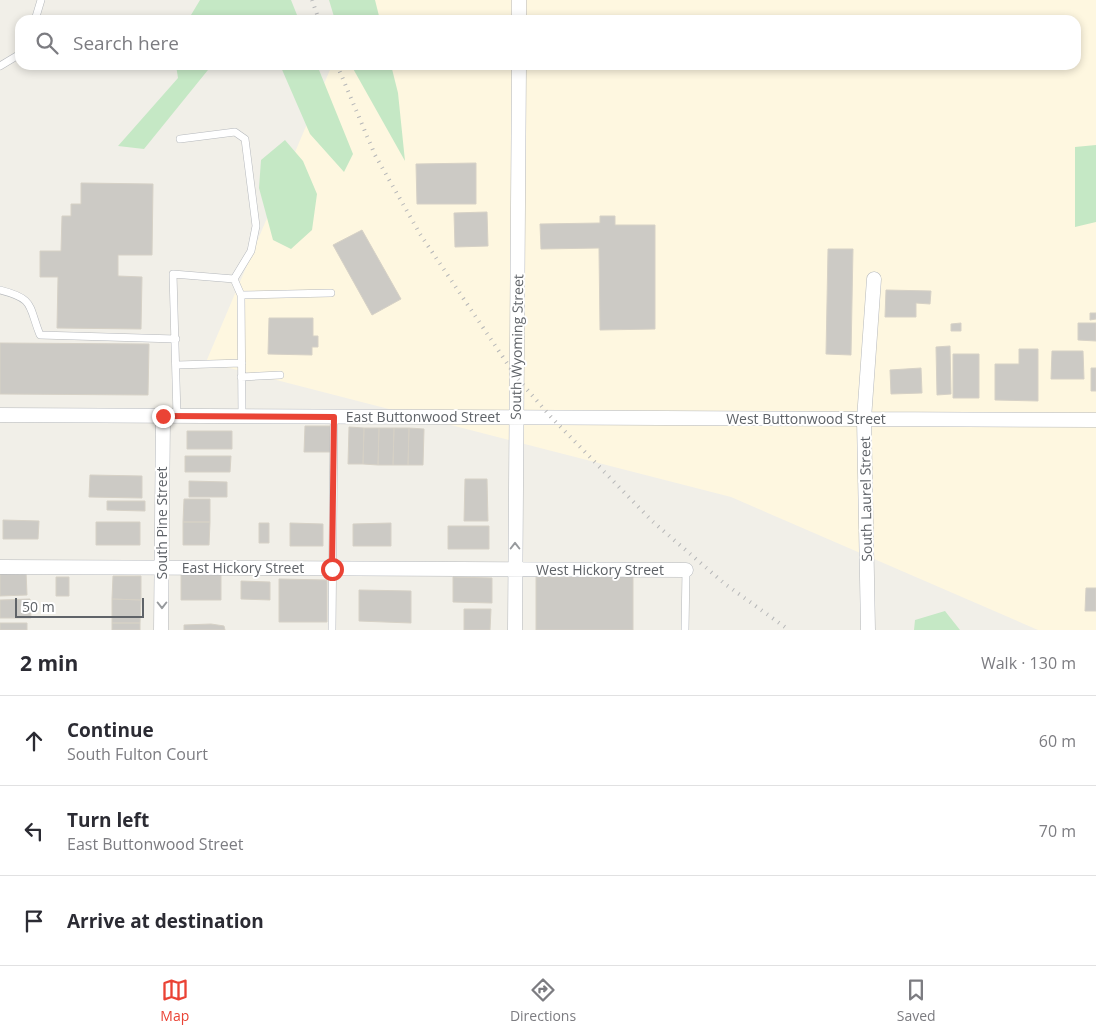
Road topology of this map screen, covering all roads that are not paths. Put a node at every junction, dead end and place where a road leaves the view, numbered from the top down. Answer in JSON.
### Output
{"nodes":[{"id":1,"x":41,"y":0,"type":"edge"},
{"id":2,"x":519,"y":0,"type":"edge"},
{"id":3,"x":36,"y":15,"type":"edge"},
{"id":4,"x":519,"y":15,"type":"edge"},
{"id":5,"x":15,"y":57,"type":"edge"},
{"id":6,"x":0,"y":66,"type":"edge"},
{"id":7,"x":519,"y":70,"type":"edge"},
{"id":8,"x":180,"y":139,"type":"dead end"},
{"id":9,"x":234,"y":279,"type":"junction"},
{"id":10,"x":874,"y":279,"type":"dead end"},
{"id":11,"x":0,"y":290,"type":"edge"},
{"id":12,"x":331,"y":292,"type":"dead end"},
{"id":13,"x":241,"y":295,"type":"junction"},
{"id":14,"x":176,"y":339,"type":"junction"},
{"id":15,"x":242,"y":363,"type":"junction"},
{"id":16,"x":177,"y":365,"type":"junction"},
{"id":17,"x":280,"y":376,"type":"dead end"},
{"id":18,"x":241,"y":377,"type":"junction"},
{"id":19,"x":0,"y":415,"type":"edge"},
{"id":20,"x":170,"y":416,"type":"junction"},
{"id":21,"x":242,"y":417,"type":"junction"},
{"id":22,"x":334,"y":417,"type":"junction"},
{"id":23,"x":516,"y":418,"type":"junction"},
{"id":24,"x":864,"y":419,"type":"junction"},
{"id":25,"x":1096,"y":420,"type":"edge"},
{"id":26,"x":0,"y":567,"type":"edge"},
{"id":27,"x":162,"y":568,"type":"junction"},
{"id":28,"x":332,"y":569,"type":"junction"},
{"id":29,"x":515,"y":570,"type":"junction"},
{"id":30,"x":686,"y":570,"type":"joint"},
{"id":31,"x":162,"y":630,"type":"edge"},
{"id":32,"x":332,"y":630,"type":"edge"},
{"id":33,"x":515,"y":630,"type":"edge"},
{"id":34,"x":685,"y":630,"type":"edge"},
{"id":35,"x":868,"y":630,"type":"edge"}],
"edges":[{"from":1,"to":3,"type":"lane"},
{"from":2,"to":4,"type":"street"},
{"from":5,"to":6,"type":"lane"},
{"from":7,"to":23,"type":"street","name":"South Wyoming Street"},
{"from":8,"to":9,"type":"lane"},
{"from":9,"to":13,"type":"lane"},
{"from":9,"to":14,"type":"lane"},
{"from":10,"to":24,"type":"street","name":"South Laurel Street"},
{"from":11,"to":14,"type":"lane"},
{"from":12,"to":13,"type":"lane"},
{"from":13,"to":15,"type":"lane"},
{"from":14,"to":16,"type":"lane"},
{"from":15,"to":16,"type":"lane"},
{"from":15,"to":18,"type":"lane"},
{"from":16,"to":20,"type":"lane"},
{"from":17,"to":18,"type":"lane"},
{"from":18,"to":21,"type":"lane"},
{"from":19,"to":20,"type":"street","name":"East Buttonwood Street"},
{"from":20,"to":21,"type":"street","name":"East Buttonwood Street"},
{"from":20,"to":27,"type":"street","name":"South Pine Street"},
{"from":21,"to":22,"type":"street","name":"East Buttonwood Street"},
{"from":22,"to":23,"type":"street","name":"East Buttonwood Street"},
{"from":22,"to":28,"type":"lane"},
{"from":23,"to":24,"type":"street","name":"West Buttonwood Street"},
{"from":29,"to":23,"type":"street","name":"South Wyoming Street","one_way":true},
{"from":24,"to":25,"type":"street","name":"West Buttonwood Street"},
{"from":24,"to":35,"type":"street","name":"South Laurel Street"},
{"from":26,"to":27,"type":"street","name":"East Hickory Street"},
{"from":27,"to":28,"type":"street","name":"East Hickory Street"},
{"from":27,"to":31,"type":"street","name":"South Pine Street","one_way":true},
{"from":28,"to":29,"type":"street","name":"East Hickory Street"},
{"from":28,"to":32,"type":"lane"},
{"from":29,"to":30,"type":"street","name":"West Hickory Street"},
{"from":29,"to":33,"type":"street","name":"South Wyoming Street"},
{"from":30,"to":34,"type":"lane"}]}
